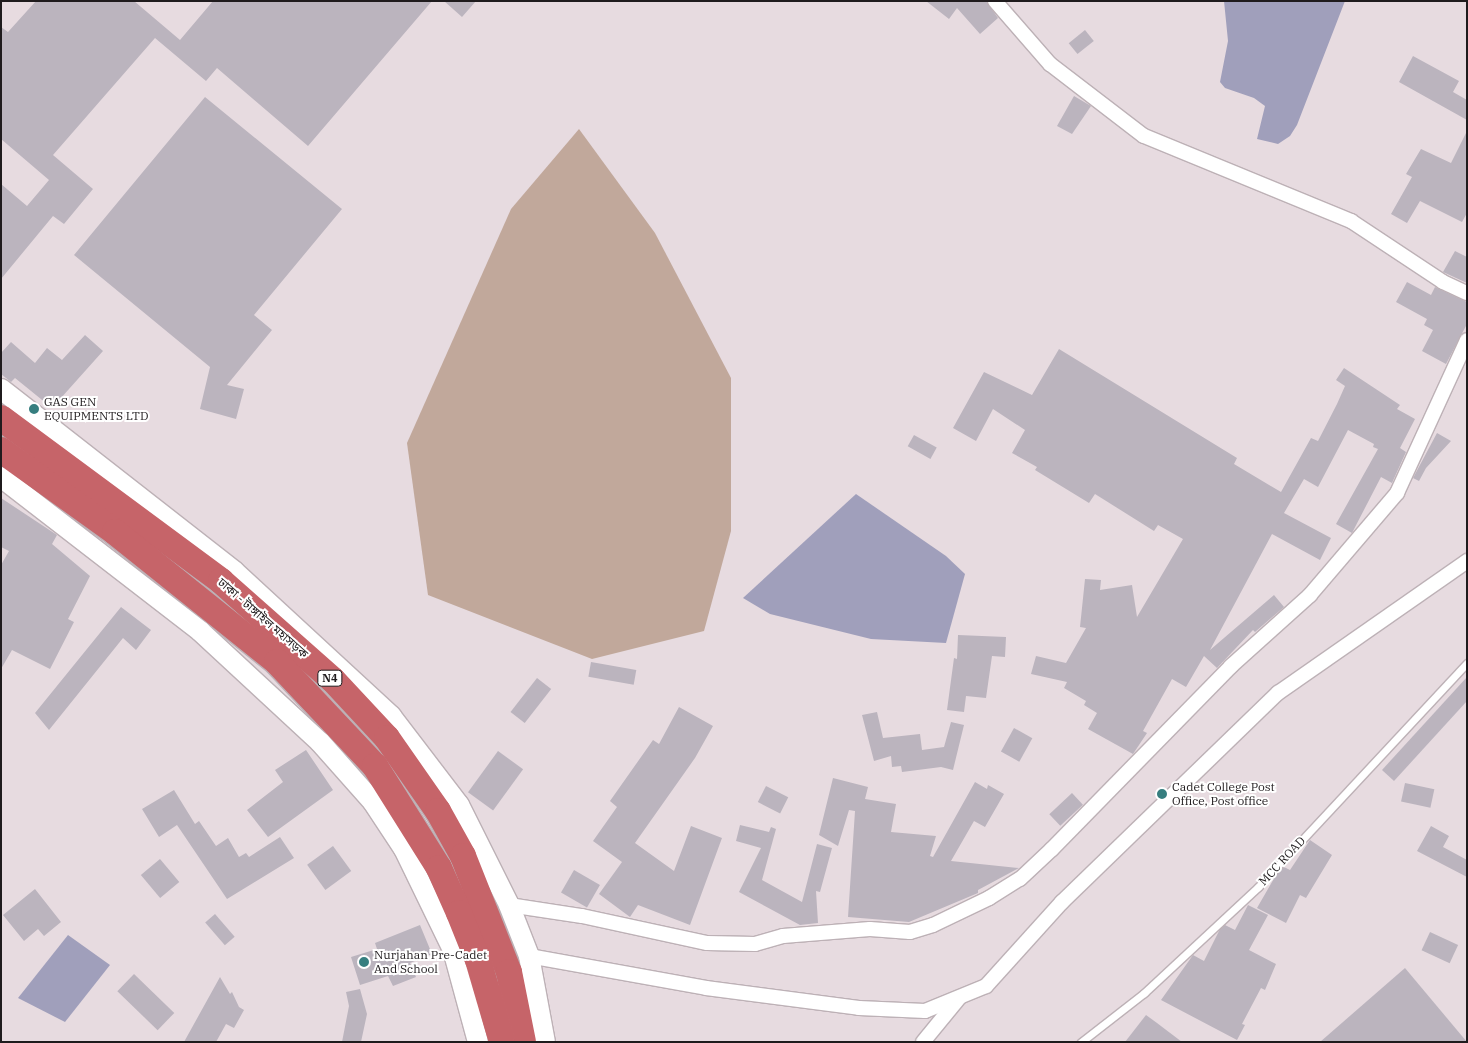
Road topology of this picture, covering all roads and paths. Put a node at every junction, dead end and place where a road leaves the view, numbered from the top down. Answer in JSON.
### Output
{"nodes":[{"id":1,"x":995,"y":1,"type":"edge"},
{"id":2,"x":1467,"y":293,"type":"edge"},
{"id":3,"x":1467,"y":340,"type":"edge"},
{"id":4,"x":1,"y":389,"type":"edge"},
{"id":5,"x":1,"y":418,"type":"edge"},
{"id":6,"x":1,"y":450,"type":"edge"},
{"id":7,"x":1,"y":478,"type":"edge"},
{"id":8,"x":1467,"y":561,"type":"edge"},
{"id":9,"x":1467,"y":663,"type":"edge"},
{"id":10,"x":510,"y":905,"type":"junction"},
{"id":11,"x":529,"y":956,"type":"junction"},
{"id":12,"x":959,"y":996,"type":"junction"},
{"id":13,"x":478,"y":1042,"type":"edge"},
{"id":14,"x":502,"y":1042,"type":"edge"},
{"id":15,"x":523,"y":1042,"type":"edge"},
{"id":16,"x":545,"y":1042,"type":"edge"},
{"id":17,"x":923,"y":1042,"type":"edge"},
{"id":18,"x":1081,"y":1042,"type":"edge"}],
"edges":[{"from":1,"to":2,"type":"street"},
{"from":3,"to":10,"type":"street"},
{"from":4,"to":10,"type":"main road"},
{"from":5,"to":15,"type":"highway","name":"ঢাকা - টাঙ্গাইল মহাসড়ক","number":"N4"},
{"from":6,"to":14,"type":"highway","name":"ঢাকা - টাঙ্গাইল মহাসড়ক","number":"N4"},
{"from":7,"to":13,"type":"main road"},
{"from":8,"to":12,"type":"street"},
{"from":9,"to":18,"type":"lane","name":"MCC ROAD"},
{"from":10,"to":11,"type":"main road"},
{"from":11,"to":12,"type":"street"},
{"from":11,"to":16,"type":"main road"},
{"from":12,"to":17,"type":"street"}]}
